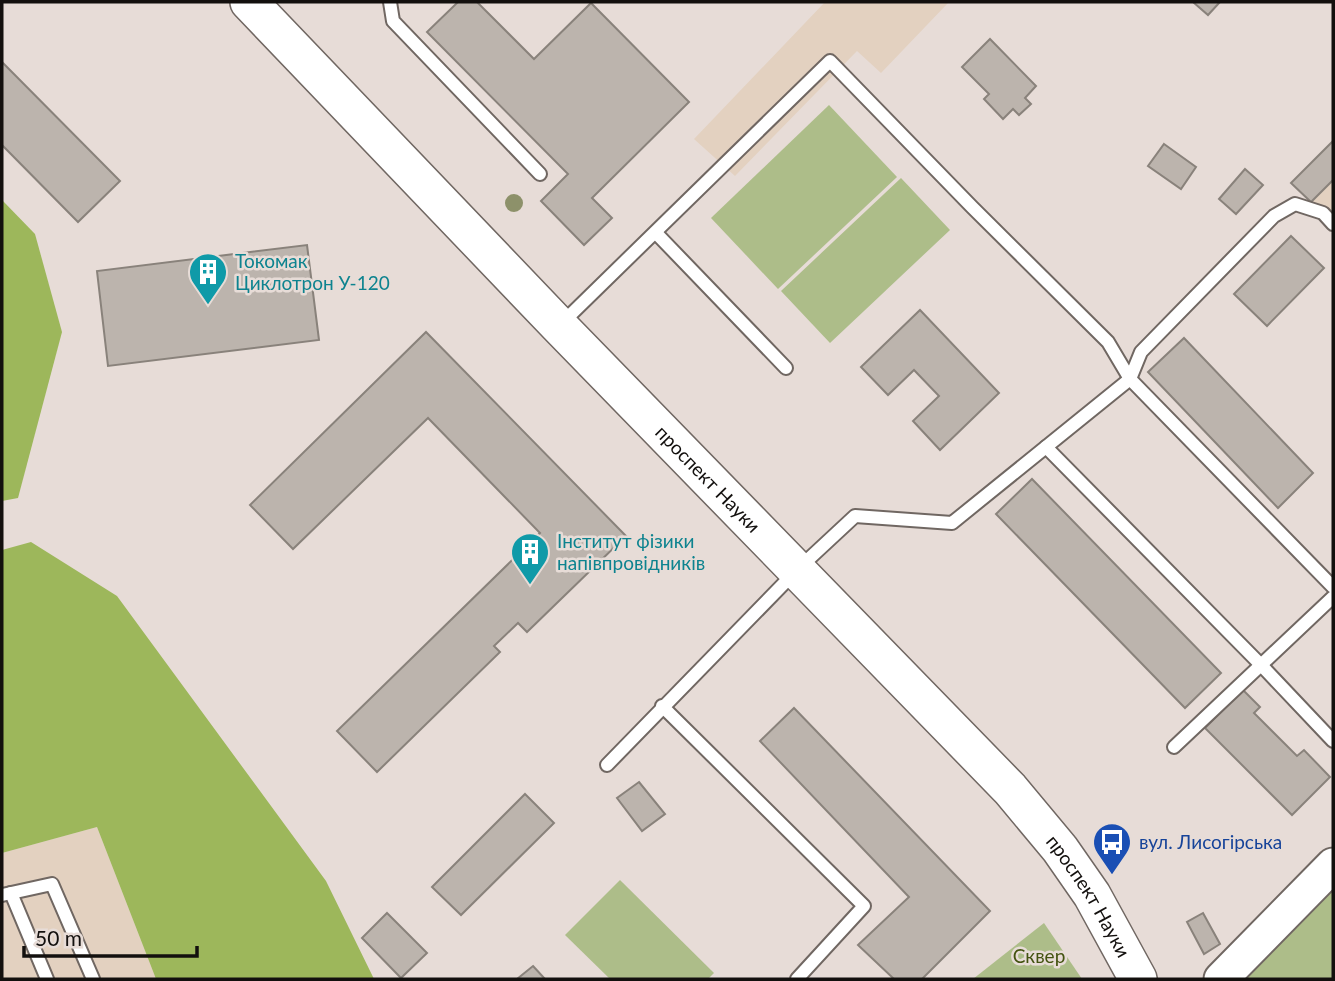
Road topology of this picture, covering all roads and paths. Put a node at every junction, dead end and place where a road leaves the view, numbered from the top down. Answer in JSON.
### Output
{"nodes":[{"id":1,"x":249,"y":2,"type":"edge"},
{"id":2,"x":402,"y":2,"type":"edge"},
{"id":3,"x":391,"y":7,"type":"edge"},
{"id":4,"x":540,"y":174,"type":"dead end"},
{"id":5,"x":1333,"y":224,"type":"edge"},
{"id":6,"x":656,"y":233,"type":"junction"},
{"id":7,"x":559,"y":326,"type":"junction"},
{"id":8,"x":786,"y":368,"type":"dead end"},
{"id":9,"x":1130,"y":379,"type":"junction"},
{"id":10,"x":1046,"y":447,"type":"junction"},
{"id":11,"x":798,"y":569,"type":"junction"},
{"id":12,"x":1333,"y":587,"type":"edge"},
{"id":13,"x":1333,"y":597,"type":"edge"},
{"id":14,"x":1262,"y":666,"type":"junction"},
{"id":15,"x":662,"y":706,"type":"junction"},
{"id":16,"x":1333,"y":741,"type":"edge"},
{"id":17,"x":1174,"y":747,"type":"dead end"},
{"id":18,"x":607,"y":765,"type":"dead end"},
{"id":19,"x":1333,"y":865,"type":"edge"},
{"id":20,"x":6,"y":894,"type":"edge"},
{"id":21,"x":47,"y":979,"type":"edge"},
{"id":22,"x":93,"y":979,"type":"edge"},
{"id":23,"x":797,"y":979,"type":"edge"},
{"id":24,"x":1138,"y":979,"type":"edge"},
{"id":25,"x":1221,"y":979,"type":"edge"}],
"edges":[{"from":1,"to":7,"type":"main road","name":"проспект Науки"},
{"from":2,"to":3,"type":"lane"},
{"from":3,"to":4,"type":"lane"},
{"from":5,"to":9,"type":"lane"},
{"from":6,"to":7,"type":"lane"},
{"from":6,"to":8,"type":"lane"},
{"from":6,"to":9,"type":"lane"},
{"from":7,"to":11,"type":"main road","name":"проспект Науки"},
{"from":9,"to":10,"type":"lane"},
{"from":9,"to":12,"type":"lane"},
{"from":10,"to":11,"type":"lane"},
{"from":10,"to":14,"type":"lane"},
{"from":11,"to":15,"type":"lane"},
{"from":11,"to":24,"type":"main road","name":"проспект Науки"},
{"from":13,"to":14,"type":"lane"},
{"from":14,"to":16,"type":"lane"},
{"from":14,"to":17,"type":"lane"},
{"from":15,"to":18,"type":"lane"},
{"from":15,"to":23,"type":"lane"},
{"from":19,"to":25,"type":"street"},
{"from":20,"to":21,"type":"lane"},
{"from":20,"to":22,"type":"lane"}]}
